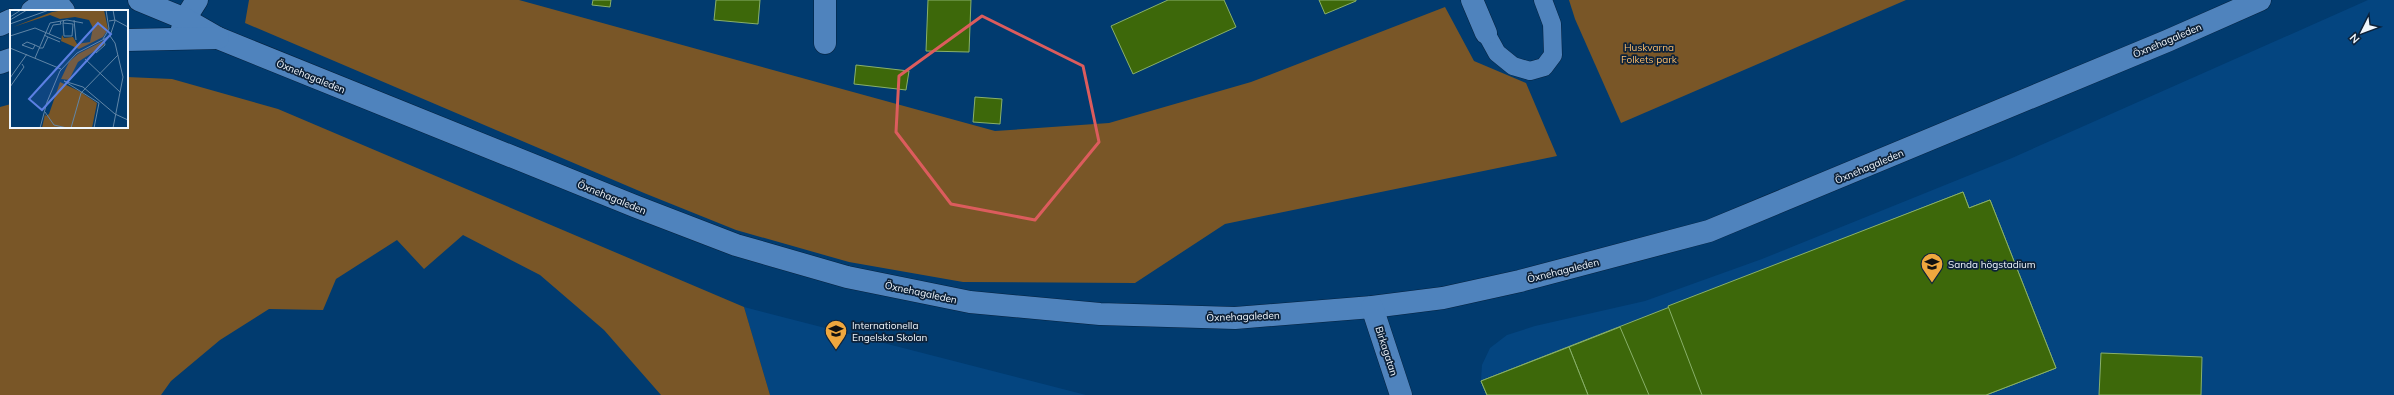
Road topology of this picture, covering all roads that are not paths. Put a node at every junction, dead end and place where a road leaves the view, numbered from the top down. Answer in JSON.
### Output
{"nodes":[{"id":1,"x":48,"y":0,"type":"edge"},
{"id":2,"x":55,"y":0,"type":"edge"},
{"id":3,"x":139,"y":0,"type":"edge"},
{"id":4,"x":197,"y":0,"type":"edge"},
{"id":5,"x":826,"y":0,"type":"edge"},
{"id":6,"x":1472,"y":0,"type":"edge"},
{"id":7,"x":1543,"y":0,"type":"edge"},
{"id":8,"x":2260,"y":0,"type":"edge"},
{"id":9,"x":33,"y":10,"type":"edge"},
{"id":10,"x":63,"y":10,"type":"edge"},
{"id":11,"x":10,"y":20,"type":"edge"},
{"id":12,"x":0,"y":25,"type":"edge"},
{"id":13,"x":182,"y":29,"type":"junction"},
{"id":14,"x":1486,"y":33,"type":"joint"},
{"id":15,"x":128,"y":40,"type":"edge"},
{"id":16,"x":824,"y":43,"type":"dead end"},
{"id":17,"x":10,"y":59,"type":"edge"},
{"id":18,"x":0,"y":63,"type":"edge"},
{"id":19,"x":1372,"y":307,"type":"junction"},
{"id":20,"x":1401,"y":395,"type":"edge"}],
"edges":[{"from":1,"to":9,"type":"street"},
{"from":2,"to":10,"type":"street"},
{"from":3,"to":13,"type":"street","name":"Öxnehagaleden"},
{"from":4,"to":13,"type":"street"},
{"from":5,"to":16,"type":"street"},
{"from":6,"to":14,"type":"street"},
{"from":7,"to":14,"type":"lane"},
{"from":8,"to":19,"type":"street","name":"Öxnehagaleden"},
{"from":11,"to":12,"type":"street"},
{"from":13,"to":15,"type":"street"},
{"from":13,"to":19,"type":"street","name":"Öxnehagaleden"},
{"from":17,"to":18,"type":"street"},
{"from":19,"to":20,"type":"street","name":"Birkagatan"}]}
